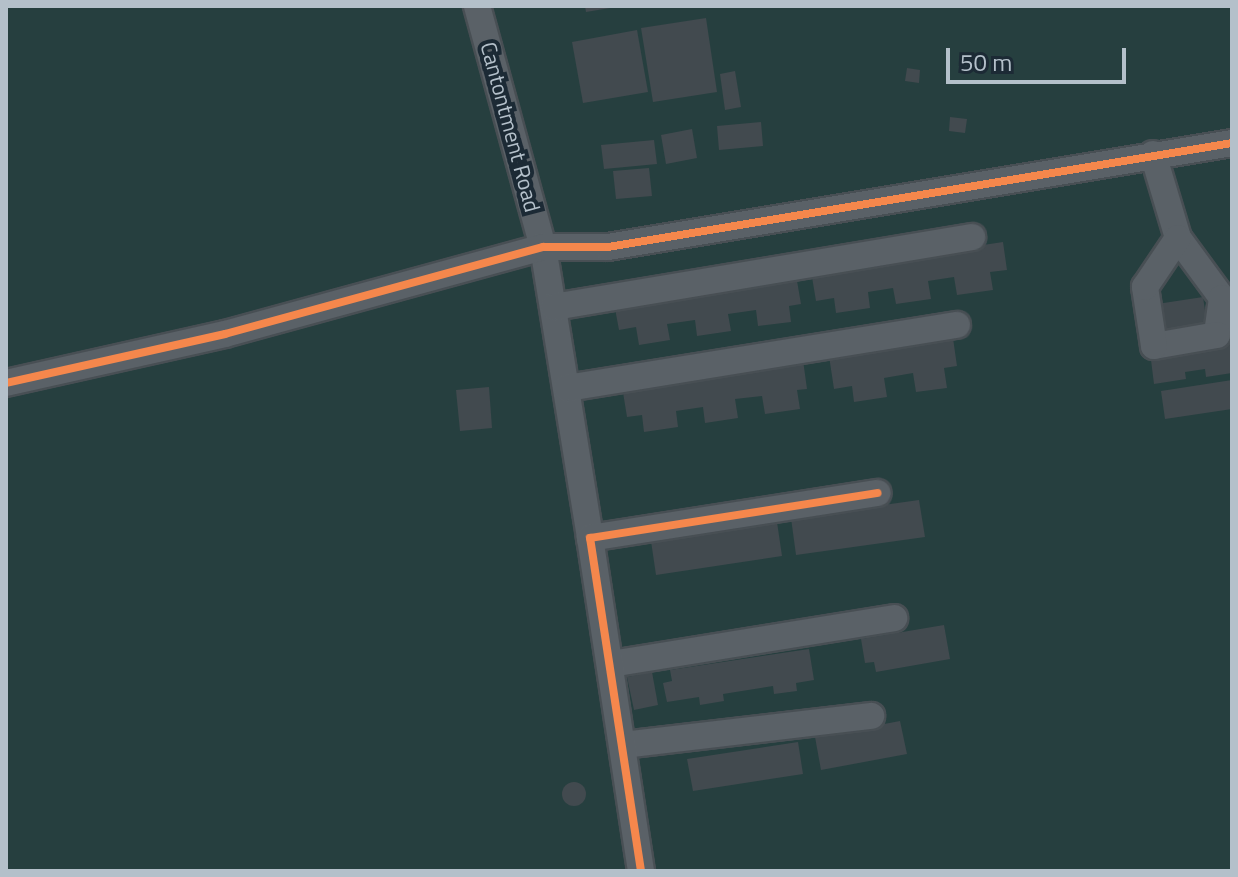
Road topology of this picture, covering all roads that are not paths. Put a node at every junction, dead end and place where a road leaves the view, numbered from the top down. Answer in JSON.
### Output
{"nodes":[{"id":1,"x":477,"y":6,"type":"edge"},
{"id":2,"x":1232,"y":143,"type":"edge"},
{"id":3,"x":1153,"y":154,"type":"junction"},
{"id":4,"x":972,"y":237,"type":"dead end"},
{"id":5,"x":1178,"y":238,"type":"dead end"},
{"id":6,"x":543,"y":247,"type":"junction"},
{"id":7,"x":554,"y":307,"type":"junction"},
{"id":8,"x":957,"y":325,"type":"dead end"},
{"id":9,"x":6,"y":383,"type":"edge"},
{"id":10,"x":567,"y":388,"type":"junction"},
{"id":11,"x":878,"y":493,"type":"dead end"},
{"id":12,"x":590,"y":538,"type":"junction"},
{"id":13,"x":894,"y":618,"type":"dead end"},
{"id":14,"x":611,"y":664,"type":"junction"},
{"id":15,"x":871,"y":716,"type":"dead end"},
{"id":16,"x":623,"y":745,"type":"junction"},
{"id":17,"x":641,"y":871,"type":"edge"}],
"edges":[{"from":1,"to":6,"type":"street","name":"Cantontment Road"},
{"from":2,"to":3,"type":"street"},
{"from":3,"to":5,"type":"street"},
{"from":3,"to":6,"type":"street"},
{"from":4,"to":7,"type":"street"},
{"from":6,"to":7,"type":"street","name":"Cantontment Road"},
{"from":6,"to":9,"type":"street"},
{"from":7,"to":10,"type":"street","name":"Cantontment Road"},
{"from":8,"to":10,"type":"street"},
{"from":10,"to":12,"type":"street","name":"Cantontment Road"},
{"from":11,"to":12,"type":"street"},
{"from":12,"to":14,"type":"street","name":"Cantontment Road"},
{"from":13,"to":14,"type":"street"},
{"from":14,"to":16,"type":"street","name":"Cantontment Road"},
{"from":15,"to":16,"type":"street"},
{"from":16,"to":17,"type":"street","name":"Cantontment Road"}]}
